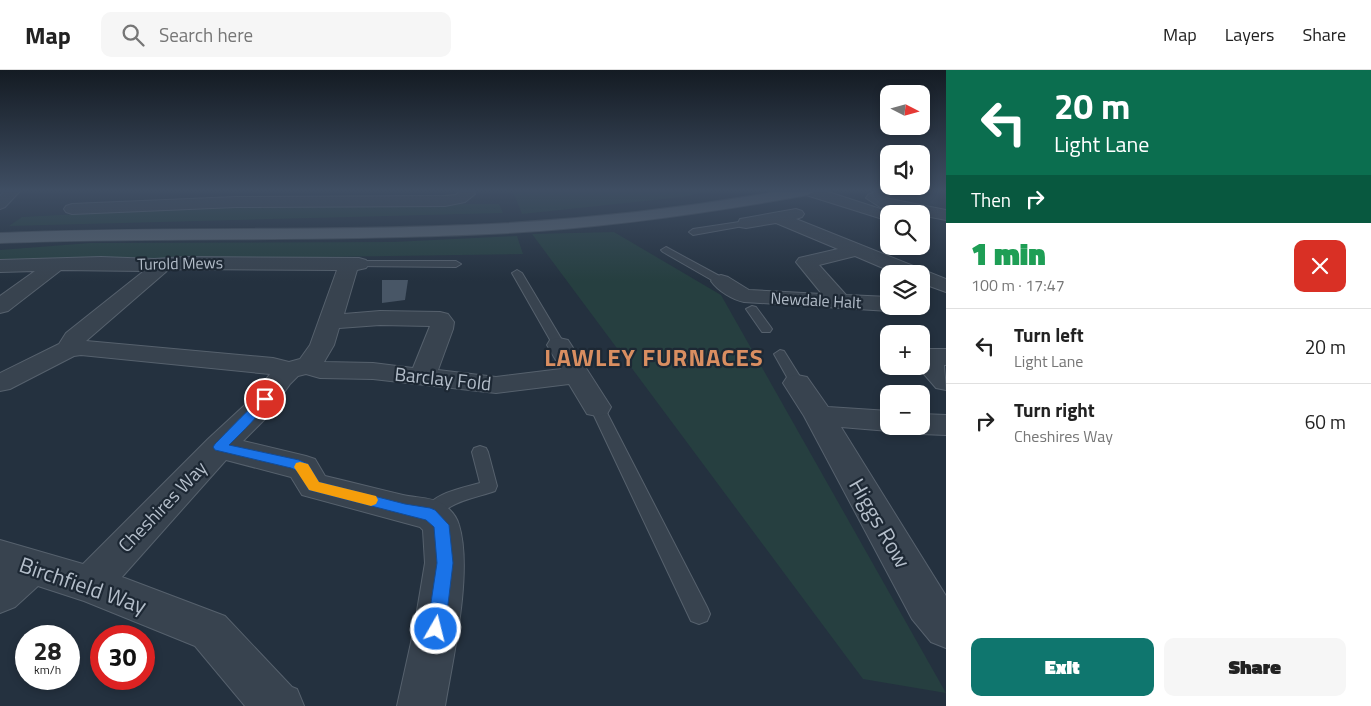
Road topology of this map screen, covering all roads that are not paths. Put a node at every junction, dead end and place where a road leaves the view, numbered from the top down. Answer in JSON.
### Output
{"nodes":[{"id":1,"x":458,"y":221,"type":"edge"},
{"id":2,"x":599,"y":221,"type":"edge"},
{"id":3,"x":757,"y":221,"type":"edge"},
{"id":4,"x":786,"y":221,"type":"edge"},
{"id":5,"x":746,"y":222,"type":"joint"},
{"id":6,"x":930,"y":227,"type":"edge"},
{"id":7,"x":0,"y":231,"type":"edge"},
{"id":8,"x":946,"y":231,"type":"edge"},
{"id":9,"x":693,"y":232,"type":"dead end"},
{"id":10,"x":0,"y":238,"type":"edge"},
{"id":11,"x":666,"y":250,"type":"dead end"},
{"id":12,"x":857,"y":250,"type":"junction"},
{"id":13,"x":56,"y":264,"type":"junction"},
{"id":14,"x":354,"y":264,"type":"junction"},
{"id":15,"x":456,"y":264,"type":"dead end"},
{"id":16,"x":893,"y":265,"type":"edge"},
{"id":17,"x":0,"y":266,"type":"edge"},
{"id":18,"x":161,"y":266,"type":"junction"},
{"id":19,"x":517,"y":273,"type":"dead end"},
{"id":20,"x":720,"y":281,"type":"joint"},
{"id":21,"x":839,"y":301,"type":"junction"},
{"id":22,"x":748,"y":302,"type":"junction"},
{"id":23,"x":880,"y":303,"type":"edge"},
{"id":24,"x":0,"y":306,"type":"edge"},
{"id":25,"x":329,"y":322,"type":"junction"},
{"id":26,"x":766,"y":330,"type":"dead end"},
{"id":27,"x":559,"y":345,"type":"joint"},
{"id":28,"x":69,"y":349,"type":"junction"},
{"id":29,"x":780,"y":354,"type":"dead end"},
{"id":30,"x":946,"y":357,"type":"edge"},
{"id":31,"x":299,"y":367,"type":"junction"},
{"id":32,"x":578,"y":375,"type":"junction"},
{"id":33,"x":423,"y":376,"type":"junction"},
{"id":34,"x":946,"y":382,"type":"edge"},
{"id":35,"x":0,"y":383,"type":"edge"},
{"id":36,"x":797,"y":383,"type":"joint"},
{"id":37,"x":598,"y":407,"type":"joint"},
{"id":38,"x":819,"y":416,"type":"junction"},
{"id":39,"x":880,"y":420,"type":"edge"},
{"id":40,"x":930,"y":424,"type":"edge"},
{"id":41,"x":946,"y":425,"type":"edge"},
{"id":42,"x":219,"y":447,"type":"junction"},
{"id":43,"x":480,"y":452,"type":"dead end"},
{"id":44,"x":430,"y":514,"type":"junction"},
{"id":45,"x":16,"y":562,"type":"edge"},
{"id":46,"x":90,"y":584,"type":"junction"},
{"id":47,"x":0,"y":594,"type":"edge"},
{"id":48,"x":699,"y":614,"type":"dead end"},
{"id":49,"x":946,"y":628,"type":"edge"},
{"id":50,"x":276,"y":705,"type":"edge"},
{"id":51,"x":421,"y":706,"type":"edge"}],
"edges":[{"from":1,"to":7,"type":"main road"},
{"from":2,"to":10,"type":"main road"},
{"from":3,"to":5,"type":"street"},
{"from":4,"to":12,"type":"street"},
{"from":5,"to":9,"type":"lane"},
{"from":6,"to":8,"type":"street"},
{"from":11,"to":20,"type":"lane","name":"Newdale Halt"},
{"from":12,"to":16,"type":"street"},
{"from":12,"to":21,"type":"street"},
{"from":13,"to":17,"type":"street","name":"Turold Mews"},
{"from":13,"to":18,"type":"street","name":"Turold Mews"},
{"from":13,"to":24,"type":"street"},
{"from":14,"to":15,"type":"lane"},
{"from":14,"to":18,"type":"street","name":"Turold Mews"},
{"from":14,"to":25,"type":"street","name":"Cheshires Way"},
{"from":18,"to":28,"type":"street"},
{"from":19,"to":27,"type":"lane"},
{"from":20,"to":22,"type":"street","name":"Newdale Halt"},
{"from":21,"to":22,"type":"street","name":"Newdale Halt"},
{"from":21,"to":23,"type":"street","name":"Newdale Halt"},
{"from":22,"to":26,"type":"lane","name":"Newdale Halt"},
{"from":25,"to":31,"type":"street","name":"Cheshires Way"},
{"from":25,"to":33,"type":"street"},
{"from":27,"to":32,"type":"street"},
{"from":28,"to":31,"type":"street","name":"Barclay Fold"},
{"from":28,"to":35,"type":"street"},
{"from":29,"to":36,"type":"lane","name":"Higgs Row"},
{"from":30,"to":34,"type":"street"},
{"from":31,"to":33,"type":"street","name":"Barclay Fold"},
{"from":31,"to":42,"type":"street","name":"Cheshires Way"},
{"from":32,"to":33,"type":"street","name":"Barclay Fold"},
{"from":32,"to":37,"type":"street"},
{"from":36,"to":38,"type":"street","name":"Higgs Row"},
{"from":37,"to":48,"type":"lane"},
{"from":38,"to":39,"type":"street"},
{"from":38,"to":49,"type":"street","name":"Higgs Row"},
{"from":40,"to":41,"type":"street"},
{"from":42,"to":44,"type":"street"},
{"from":42,"to":46,"type":"street","name":"Cheshires Way"},
{"from":43,"to":44,"type":"lane"},
{"from":44,"to":51,"type":"street"},
{"from":45,"to":46,"type":"street","name":"Birchfield Way"},
{"from":45,"to":47,"type":"street"},
{"from":46,"to":50,"type":"street","name":"Birchfield Way"}]}
